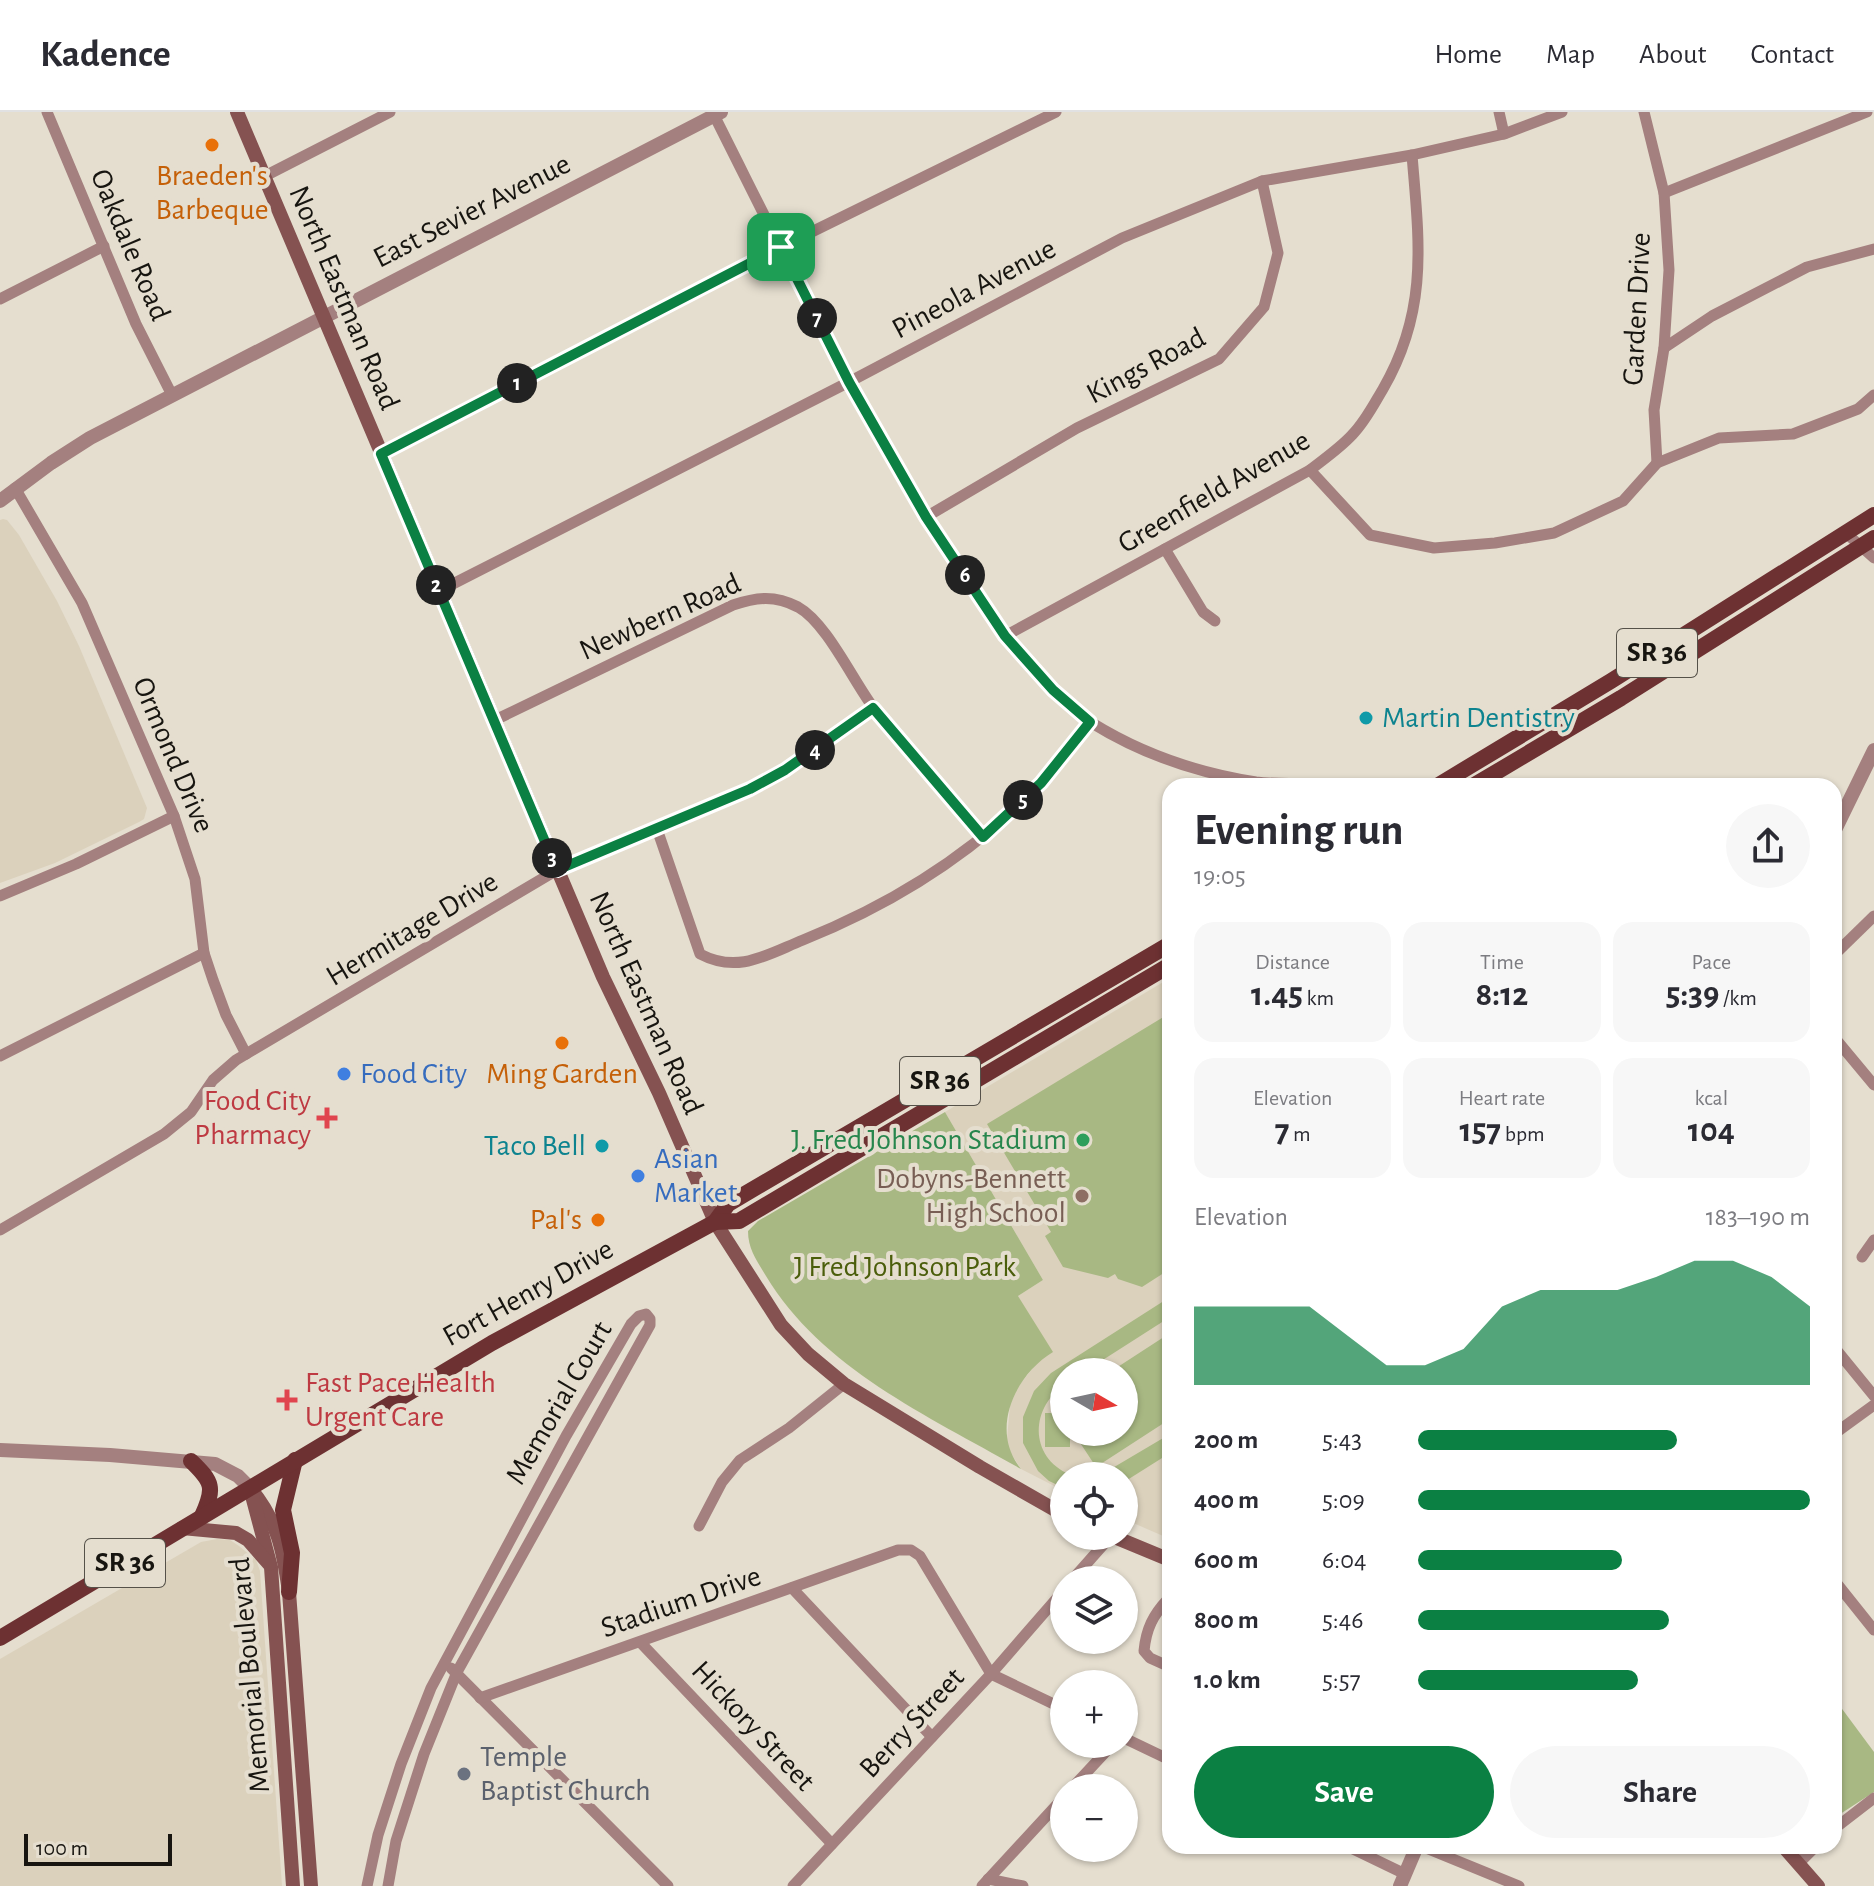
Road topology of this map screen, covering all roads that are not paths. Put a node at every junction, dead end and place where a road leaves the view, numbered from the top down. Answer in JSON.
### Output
{"nodes":[{"id":1,"x":47,"y":112,"type":"edge"},
{"id":2,"x":237,"y":112,"type":"edge"},
{"id":3,"x":390,"y":112,"type":"edge"},
{"id":4,"x":1056,"y":112,"type":"edge"},
{"id":5,"x":1499,"y":112,"type":"edge"},
{"id":6,"x":1562,"y":112,"type":"edge"},
{"id":7,"x":1644,"y":112,"type":"edge"},
{"id":8,"x":1867,"y":112,"type":"edge"},
{"id":9,"x":718,"y":114,"type":"edge"},
{"id":10,"x":1504,"y":134,"type":"junction"},
{"id":11,"x":1412,"y":155,"type":"junction"},
{"id":12,"x":265,"y":176,"type":"junction"},
{"id":13,"x":1262,"y":181,"type":"junction"},
{"id":14,"x":1664,"y":193,"type":"junction"},
{"id":15,"x":104,"y":246,"type":"junction"},
{"id":16,"x":781,"y":247,"type":"junction"},
{"id":17,"x":1874,"y":249,"type":"edge"},
{"id":18,"x":0,"y":299,"type":"edge"},
{"id":19,"x":324,"y":317,"type":"junction"},
{"id":20,"x":1664,"y":348,"type":"junction"},
{"id":21,"x":849,"y":382,"type":"junction"},
{"id":22,"x":172,"y":395,"type":"junction"},
{"id":23,"x":1874,"y":395,"type":"edge"},
{"id":24,"x":381,"y":454,"type":"junction"},
{"id":25,"x":1657,"y":463,"type":"junction"},
{"id":26,"x":1310,"y":470,"type":"junction"},
{"id":27,"x":15,"y":488,"type":"junction"},
{"id":28,"x":0,"y":501,"type":"edge"},
{"id":29,"x":1874,"y":515,"type":"edge"},
{"id":30,"x":926,"y":517,"type":"junction"},
{"id":31,"x":1847,"y":534,"type":"junction"},
{"id":32,"x":1868,"y":542,"type":"edge"},
{"id":33,"x":1165,"y":549,"type":"junction"},
{"id":34,"x":1874,"y":558,"type":"edge"},
{"id":35,"x":439,"y":591,"type":"junction"},
{"id":36,"x":1215,"y":621,"type":"dead end"},
{"id":37,"x":1005,"y":636,"type":"junction"},
{"id":38,"x":873,"y":708,"type":"junction"},
{"id":39,"x":493,"y":721,"type":"junction"},
{"id":40,"x":1090,"y":722,"type":"junction"},
{"id":41,"x":1874,"y":750,"type":"edge"},
{"id":42,"x":1236,"y":778,"type":"edge"},
{"id":43,"x":1450,"y":778,"type":"edge"},
{"id":44,"x":1486,"y":778,"type":"edge"},
{"id":45,"x":174,"y":816,"type":"junction"},
{"id":46,"x":1842,"y":816,"type":"edge"},
{"id":47,"x":657,"y":829,"type":"junction"},
{"id":48,"x":983,"y":837,"type":"junction"},
{"id":49,"x":557,"y":870,"type":"junction"},
{"id":50,"x":0,"y":896,"type":"edge"},
{"id":51,"x":1874,"y":916,"type":"edge"},
{"id":52,"x":1842,"y":947,"type":"edge"},
{"id":53,"x":1162,"y":949,"type":"edge"},
{"id":54,"x":204,"y":953,"type":"junction"},
{"id":55,"x":1162,"y":970,"type":"edge"},
{"id":56,"x":1842,"y":1047,"type":"edge"},
{"id":57,"x":246,"y":1054,"type":"junction"},
{"id":58,"x":0,"y":1056,"type":"edge"},
{"id":59,"x":1874,"y":1085,"type":"edge"},
{"id":60,"x":715,"y":1222,"type":"junction"},
{"id":61,"x":0,"y":1230,"type":"edge"},
{"id":62,"x":1874,"y":1240,"type":"edge"},
{"id":63,"x":1862,"y":1257,"type":"dead end"},
{"id":64,"x":1842,"y":1357,"type":"edge"},
{"id":65,"x":844,"y":1384,"type":"junction"},
{"id":66,"x":1874,"y":1396,"type":"edge"},
{"id":67,"x":1874,"y":1405,"type":"edge"},
{"id":68,"x":1842,"y":1428,"type":"edge"},
{"id":69,"x":566,"y":1436,"type":"junction"},
{"id":70,"x":584,"y":1445,"type":"junction"},
{"id":71,"x":0,"y":1450,"type":"edge"},
{"id":72,"x":295,"y":1460,"type":"junction"},
{"id":73,"x":191,"y":1461,"type":"junction"},
{"id":74,"x":250,"y":1488,"type":"junction"},
{"id":75,"x":1050,"y":1507,"type":"edge"},
{"id":76,"x":202,"y":1516,"type":"junction"},
{"id":77,"x":699,"y":1526,"type":"dead end"},
{"id":78,"x":182,"y":1528,"type":"junction"},
{"id":79,"x":1138,"y":1547,"type":"edge"},
{"id":80,"x":1099,"y":1550,"type":"edge"},
{"id":81,"x":1162,"y":1557,"type":"edge"},
{"id":82,"x":1084,"y":1566,"type":"edge"},
{"id":83,"x":271,"y":1567,"type":"junction"},
{"id":84,"x":792,"y":1588,"type":"junction"},
{"id":85,"x":1842,"y":1590,"type":"edge"},
{"id":86,"x":289,"y":1592,"type":"junction"},
{"id":87,"x":1050,"y":1606,"type":"edge"},
{"id":88,"x":1162,"y":1606,"type":"edge"},
{"id":89,"x":1874,"y":1630,"type":"edge"},
{"id":90,"x":0,"y":1638,"type":"edge"},
{"id":91,"x":640,"y":1642,"type":"junction"},
{"id":92,"x":443,"y":1663,"type":"junction"},
{"id":93,"x":1162,"y":1663,"type":"edge"},
{"id":94,"x":457,"y":1672,"type":"junction"},
{"id":95,"x":991,"y":1674,"type":"junction"},
{"id":96,"x":480,"y":1698,"type":"junction"},
{"id":97,"x":1050,"y":1702,"type":"edge"},
{"id":98,"x":932,"y":1737,"type":"junction"},
{"id":99,"x":1138,"y":1745,"type":"edge"},
{"id":100,"x":1162,"y":1756,"type":"edge"},
{"id":101,"x":1100,"y":1758,"type":"edge"},
{"id":102,"x":1085,"y":1774,"type":"edge"},
{"id":103,"x":1874,"y":1798,"type":"edge"},
{"id":104,"x":1050,"y":1812,"type":"edge"},
{"id":105,"x":1842,"y":1823,"type":"edge"},
{"id":106,"x":378,"y":1835,"type":"junction"},
{"id":107,"x":396,"y":1841,"type":"junction"},
{"id":108,"x":832,"y":1844,"type":"junction"},
{"id":109,"x":1360,"y":1854,"type":"edge"},
{"id":110,"x":1415,"y":1854,"type":"edge"},
{"id":111,"x":1439,"y":1854,"type":"edge"},
{"id":112,"x":1791,"y":1854,"type":"edge"},
{"id":113,"x":1808,"y":1854,"type":"edge"},
{"id":114,"x":1799,"y":1863,"type":"junction"},
{"id":115,"x":1402,"y":1880,"type":"edge"},
{"id":116,"x":985,"y":1883,"type":"edge"},
{"id":117,"x":293,"y":1886,"type":"edge"},
{"id":118,"x":311,"y":1886,"type":"edge"},
{"id":119,"x":367,"y":1886,"type":"edge"},
{"id":120,"x":388,"y":1886,"type":"edge"},
{"id":121,"x":668,"y":1886,"type":"edge"},
{"id":122,"x":793,"y":1886,"type":"edge"},
{"id":123,"x":1023,"y":1886,"type":"edge"},
{"id":124,"x":1519,"y":1886,"type":"edge"},
{"id":125,"x":1818,"y":1886,"type":"edge"}],
"edges":[{"from":1,"to":15,"type":"street","name":"Oakdale Road"},
{"from":2,"to":12,"type":"main road","name":"North Eastman Road"},
{"from":3,"to":12,"type":"street"},
{"from":4,"to":16,"type":"street"},
{"from":5,"to":10,"type":"street"},
{"from":6,"to":10,"type":"street","name":"Pineola Avenue"},
{"from":7,"to":14,"type":"street","name":"Garden Drive"},
{"from":8,"to":14,"type":"street"},
{"from":9,"to":16,"type":"street"},
{"from":9,"to":19,"type":"street","name":"East Sevier Avenue"},
{"from":10,"to":11,"type":"street","name":"Pineola Avenue"},
{"from":11,"to":13,"type":"street","name":"Pineola Avenue"},
{"from":11,"to":26,"type":"street","name":"Greenfield Avenue"},
{"from":12,"to":19,"type":"main road","name":"North Eastman Road"},
{"from":13,"to":21,"type":"street","name":"Pineola Avenue"},
{"from":13,"to":30,"type":"street","name":"Kings Road"},
{"from":14,"to":20,"type":"street","name":"Garden Drive"},
{"from":15,"to":18,"type":"street"},
{"from":15,"to":22,"type":"street","name":"Oakdale Road"},
{"from":16,"to":21,"type":"street"},
{"from":16,"to":24,"type":"street"},
{"from":17,"to":20,"type":"street"},
{"from":19,"to":22,"type":"street","name":"East Sevier Avenue"},
{"from":19,"to":24,"type":"main road","name":"North Eastman Road"},
{"from":20,"to":25,"type":"street","name":"Garden Drive"},
{"from":21,"to":30,"type":"street"},
{"from":21,"to":35,"type":"street","name":"Pineola Avenue"},
{"from":22,"to":27,"type":"street","name":"East Sevier Avenue"},
{"from":23,"to":25,"type":"street"},
{"from":24,"to":35,"type":"main road","name":"North Eastman Road"},
{"from":25,"to":26,"type":"street"},
{"from":26,"to":33,"type":"street","name":"Greenfield Avenue"},
{"from":27,"to":28,"type":"street","name":"East Sevier Avenue"},
{"from":27,"to":45,"type":"street","name":"Ormond Drive"},
{"from":29,"to":31,"type":"main road","number":"SR 36"},
{"from":30,"to":37,"type":"street"},
{"from":31,"to":32,"type":"street"},
{"from":31,"to":43,"type":"main road","number":"SR 36"},
{"from":32,"to":34,"type":"street"},
{"from":32,"to":44,"type":"main road","number":"SR 36"},
{"from":33,"to":36,"type":"street"},
{"from":33,"to":37,"type":"street","name":"Greenfield Avenue"},
{"from":35,"to":39,"type":"main road","name":"North Eastman Road"},
{"from":37,"to":40,"type":"street"},
{"from":38,"to":39,"type":"street","name":"Newbern Road"},
{"from":38,"to":47,"type":"street","name":"Hermitage Drive"},
{"from":38,"to":48,"type":"street","name":"Newbern Road"},
{"from":39,"to":49,"type":"main road","name":"North Eastman Road"},
{"from":40,"to":42,"type":"street"},
{"from":40,"to":48,"type":"street"},
{"from":41,"to":46,"type":"street"},
{"from":45,"to":50,"type":"street"},
{"from":45,"to":54,"type":"street","name":"Ormond Drive"},
{"from":47,"to":48,"type":"street"},
{"from":47,"to":49,"type":"street","name":"Hermitage Drive"},
{"from":49,"to":57,"type":"street","name":"Hermitage Drive"},
{"from":49,"to":60,"type":"main road","name":"North Eastman Road"},
{"from":51,"to":52,"type":"street"},
{"from":53,"to":60,"type":"main road","name":"Fort Henry Drive","number":"SR 36"},
{"from":54,"to":57,"type":"street","name":"Ormond Drive"},
{"from":54,"to":58,"type":"street"},
{"from":55,"to":60,"type":"main road","name":"Fort Henry Drive","number":"SR 36"},
{"from":56,"to":59,"type":"street"},
{"from":57,"to":61,"type":"street","name":"Hermitage Drive"},
{"from":60,"to":65,"type":"main road","name":"North Eastman Road"},
{"from":60,"to":72,"type":"main road","name":"Fort Henry Drive","number":"SR 36"},
{"from":62,"to":63,"type":"street"},
{"from":64,"to":66,"type":"street"},
{"from":65,"to":75,"type":"main road","name":"North Eastman Road"},
{"from":65,"to":77,"type":"street"},
{"from":67,"to":68,"type":"street"},
{"from":69,"to":70,"type":"street"},
{"from":69,"to":70,"type":"street","name":"Memorial Court"},
{"from":69,"to":92,"type":"street","name":"Memorial Court"},
{"from":70,"to":94,"type":"street","name":"Memorial Court"},
{"from":71,"to":73,"type":"street"},
{"from":72,"to":74,"type":"main road","name":"Fort Henry Drive","number":"SR 36"},
{"from":72,"to":86,"type":"main road"},
{"from":73,"to":74,"type":"street"},
{"from":73,"to":76,"type":"main road"},
{"from":74,"to":76,"type":"main road","name":"Fort Henry Drive","number":"SR 36"},
{"from":74,"to":83,"type":"main road","name":"Memorial Boulevard"},
{"from":74,"to":86,"type":"main road","name":"Memorial Boulevard"},
{"from":76,"to":78,"type":"main road","name":"Fort Henry Drive","number":"SR 36"},
{"from":78,"to":83,"type":"main road"},
{"from":78,"to":90,"type":"main road","name":"Fort Henry Drive","number":"SR 36"},
{"from":79,"to":81,"type":"main road"},
{"from":80,"to":82,"type":"street"},
{"from":83,"to":117,"type":"main road","name":"Memorial Boulevard"},
{"from":84,"to":91,"type":"street","name":"Stadium Drive"},
{"from":84,"to":95,"type":"street","name":"Stadium Drive"},
{"from":84,"to":98,"type":"street"},
{"from":85,"to":89,"type":"street"},
{"from":86,"to":118,"type":"main road","name":"Memorial Boulevard"},
{"from":87,"to":95,"type":"street","name":"Berry Street"},
{"from":88,"to":93,"type":"street"},
{"from":91,"to":96,"type":"street","name":"Stadium Drive"},
{"from":91,"to":108,"type":"street","name":"Hickory Street"},
{"from":92,"to":94,"type":"street"},
{"from":92,"to":106,"type":"street","name":"Memorial Court"},
{"from":94,"to":96,"type":"street"},
{"from":94,"to":107,"type":"street","name":"Memorial Court"},
{"from":95,"to":97,"type":"street"},
{"from":95,"to":98,"type":"street","name":"Berry Street"},
{"from":96,"to":121,"type":"street"},
{"from":98,"to":108,"type":"street","name":"Berry Street"},
{"from":99,"to":100,"type":"street"},
{"from":101,"to":102,"type":"street"},
{"from":103,"to":105,"type":"street"},
{"from":104,"to":116,"type":"street"},
{"from":106,"to":107,"type":"street"},
{"from":106,"to":119,"type":"street","name":"Memorial Court"},
{"from":107,"to":120,"type":"street","name":"Memorial Court"},
{"from":108,"to":122,"type":"street","name":"Berry Street"},
{"from":109,"to":115,"type":"street"},
{"from":110,"to":115,"type":"street"},
{"from":111,"to":124,"type":"street"},
{"from":112,"to":114,"type":"main road"},
{"from":113,"to":114,"type":"street"},
{"from":114,"to":125,"type":"main road"},
{"from":116,"to":123,"type":"street"}]}
